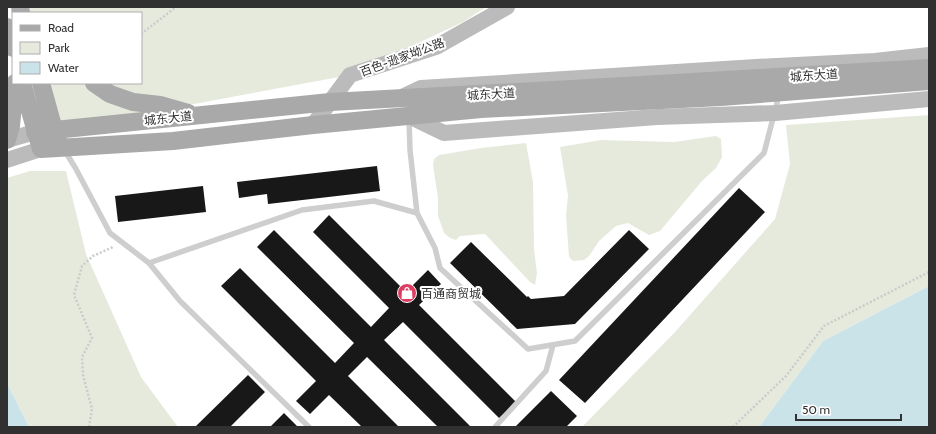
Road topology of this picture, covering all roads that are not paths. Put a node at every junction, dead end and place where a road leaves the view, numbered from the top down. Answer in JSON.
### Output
{"nodes":[{"id":1,"x":507,"y":7,"type":"edge"},
{"id":2,"x":7,"y":27,"type":"edge"},
{"id":3,"x":12,"y":44,"type":"edge"},
{"id":4,"x":929,"y":56,"type":"edge"},
{"id":5,"x":929,"y":68,"type":"edge"},
{"id":6,"x":929,"y":81,"type":"edge"},
{"id":7,"x":15,"y":84,"type":"edge"},
{"id":8,"x":22,"y":84,"type":"edge"},
{"id":9,"x":41,"y":84,"type":"edge"},
{"id":10,"x":95,"y":84,"type":"edge"},
{"id":11,"x":779,"y":93,"type":"junction"},
{"id":12,"x":400,"y":98,"type":"junction"},
{"id":13,"x":929,"y":99,"type":"edge"},
{"id":14,"x":330,"y":102,"type":"junction"},
{"id":15,"x":775,"y":113,"type":"junction"},
{"id":16,"x":197,"y":115,"type":"junction"},
{"id":17,"x":409,"y":116,"type":"junction"},
{"id":18,"x":313,"y":125,"type":"junction"},
{"id":19,"x":54,"y":130,"type":"junction"},
{"id":20,"x":35,"y":132,"type":"junction"},
{"id":21,"x":7,"y":140,"type":"edge"},
{"id":22,"x":62,"y":147,"type":"junction"},
{"id":23,"x":41,"y":149,"type":"junction"},
{"id":24,"x":7,"y":160,"type":"edge"},
{"id":25,"x":417,"y":213,"type":"junction"},
{"id":26,"x":149,"y":263,"type":"junction"},
{"id":27,"x":553,"y":345,"type":"junction"},
{"id":28,"x":309,"y":427,"type":"edge"},
{"id":29,"x":495,"y":427,"type":"edge"}],
"edges":[{"from":1,"to":14,"type":"street","name":"百色-逊家坳公路"},
{"from":2,"to":3,"type":"main road"},
{"from":4,"to":12,"type":"street"},
{"from":5,"to":12,"type":"main road","name":"城东大道"},
{"from":6,"to":11,"type":"main road","name":"城东大道"},
{"from":7,"to":21,"type":"main road"},
{"from":8,"to":20,"type":"main road"},
{"from":9,"to":19,"type":"main road"},
{"from":10,"to":16,"type":"main road"},
{"from":11,"to":15,"type":"lane"},
{"from":11,"to":17,"type":"main road","name":"城东大道"},
{"from":12,"to":14,"type":"main road","name":"城东大道"},
{"from":13,"to":15,"type":"street"},
{"from":14,"to":16,"type":"main road","name":"城东大道"},
{"from":14,"to":18,"type":"street","name":"百色-逊家坳公路"},
{"from":15,"to":17,"type":"street"},
{"from":15,"to":27,"type":"lane"},
{"from":16,"to":19,"type":"main road","name":"城东大道"},
{"from":17,"to":18,"type":"main road","name":"城东大道"},
{"from":17,"to":25,"type":"lane"},
{"from":18,"to":22,"type":"main road","name":"城东大道"},
{"from":19,"to":20,"type":"main road","name":"城东大道"},
{"from":19,"to":22,"type":"main road"},
{"from":20,"to":21,"type":"street"},
{"from":20,"to":23,"type":"main road"},
{"from":22,"to":23,"type":"main road","name":"城东大道"},
{"from":22,"to":26,"type":"lane"},
{"from":23,"to":24,"type":"street"},
{"from":25,"to":26,"type":"lane"},
{"from":25,"to":27,"type":"lane"},
{"from":26,"to":28,"type":"lane"},
{"from":27,"to":29,"type":"lane"}]}
